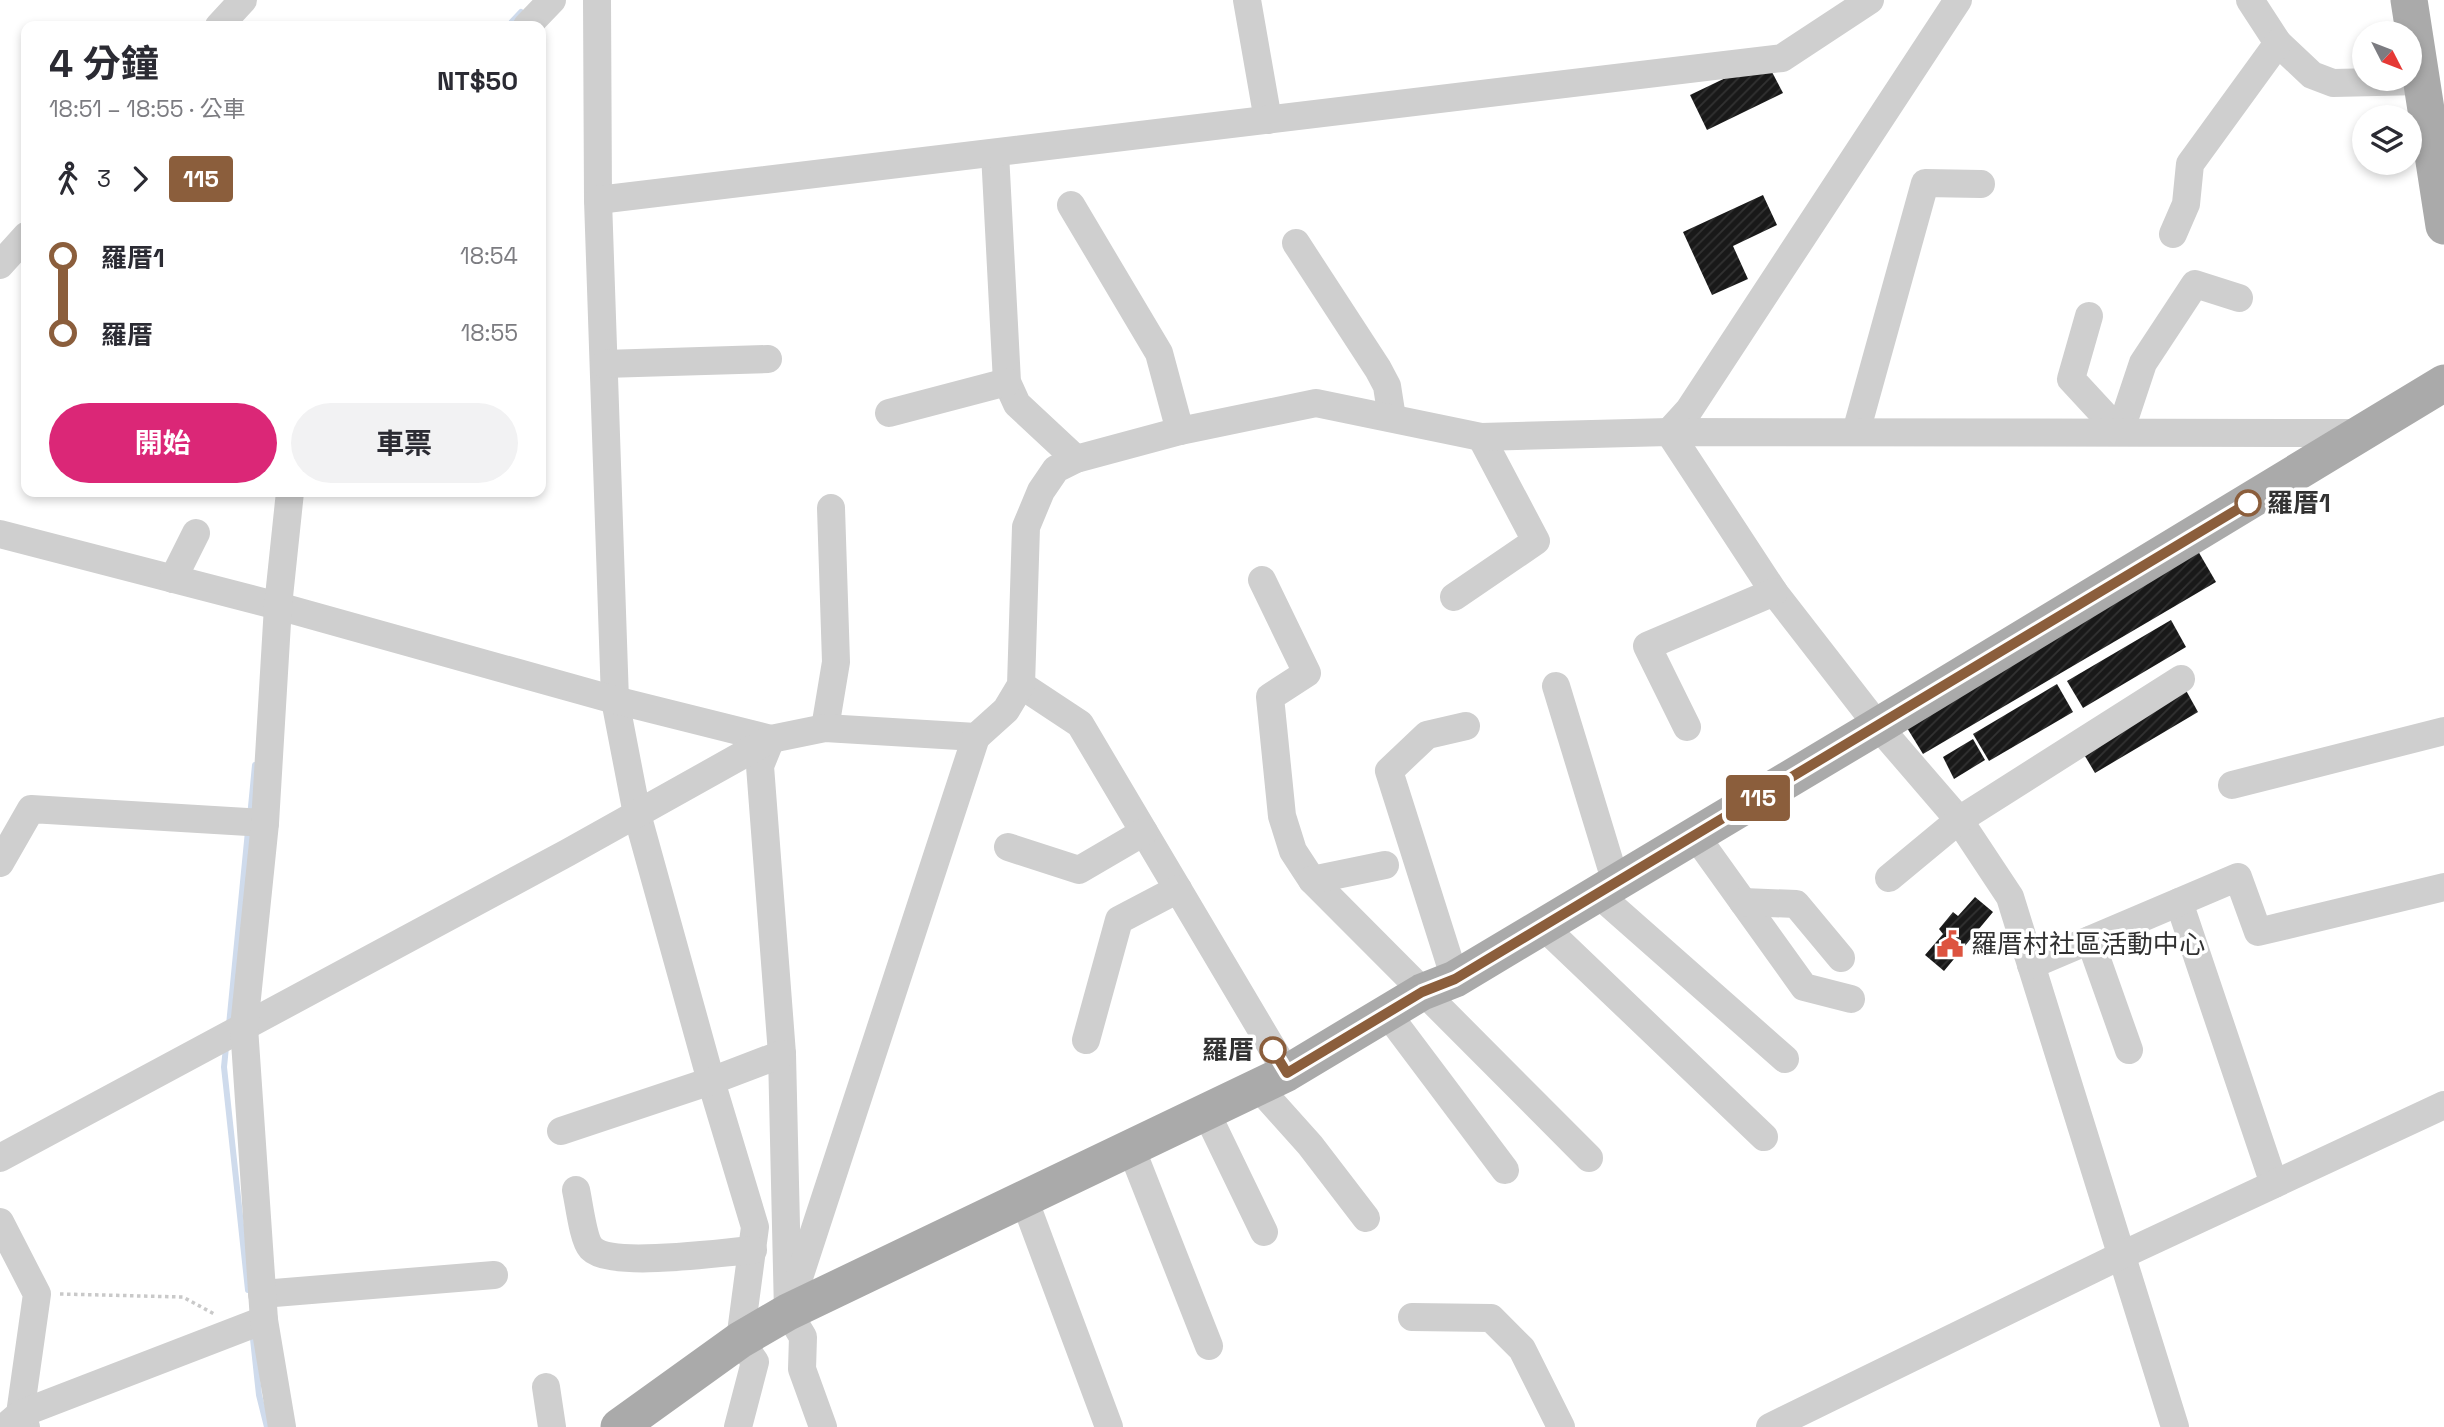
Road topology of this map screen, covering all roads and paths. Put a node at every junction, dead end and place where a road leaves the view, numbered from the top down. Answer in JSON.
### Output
{"nodes":[{"id":1,"x":243,"y":0,"type":"edge"},
{"id":2,"x":552,"y":0,"type":"edge"},
{"id":3,"x":597,"y":0,"type":"edge"},
{"id":4,"x":1247,"y":0,"type":"edge"},
{"id":5,"x":1870,"y":0,"type":"edge"},
{"id":6,"x":1958,"y":0,"type":"edge"},
{"id":7,"x":2250,"y":0,"type":"edge"},
{"id":8,"x":2409,"y":0,"type":"edge"},
{"id":9,"x":224,"y":21,"type":"edge"},
{"id":10,"x":532,"y":21,"type":"edge"},
{"id":11,"x":2412,"y":21,"type":"edge"},
{"id":12,"x":2278,"y":43,"type":"junction"},
{"id":13,"x":2352,"y":83,"type":"edge"},
{"id":14,"x":2422,"y":87,"type":"edge"},
{"id":15,"x":1268,"y":120,"type":"junction"},
{"id":16,"x":995,"y":153,"type":"junction"},
{"id":17,"x":1981,"y":184,"type":"dead end"},
{"id":18,"x":598,"y":200,"type":"junction"},
{"id":19,"x":1071,"y":205,"type":"dead end"},
{"id":20,"x":2444,"y":226,"type":"edge"},
{"id":21,"x":2173,"y":234,"type":"dead end"},
{"id":22,"x":21,"y":242,"type":"edge"},
{"id":23,"x":1296,"y":243,"type":"dead end"},
{"id":24,"x":0,"y":265,"type":"edge"},
{"id":25,"x":2239,"y":298,"type":"dead end"},
{"id":26,"x":2089,"y":316,"type":"dead end"},
{"id":27,"x":768,"y":359,"type":"dead end"},
{"id":28,"x":604,"y":364,"type":"junction"},
{"id":29,"x":1007,"y":382,"type":"junction"},
{"id":30,"x":2444,"y":383,"type":"edge"},
{"id":31,"x":889,"y":413,"type":"dead end"},
{"id":32,"x":1391,"y":418,"type":"junction"},
{"id":33,"x":1180,"y":431,"type":"junction"},
{"id":34,"x":1669,"y":432,"type":"junction"},
{"id":35,"x":1856,"y":432,"type":"junction"},
{"id":36,"x":2120,"y":432,"type":"junction"},
{"id":37,"x":2363,"y":433,"type":"junction"},
{"id":38,"x":1481,"y":437,"type":"junction"},
{"id":39,"x":1076,"y":459,"type":"junction"},
{"id":40,"x":289,"y":497,"type":"edge"},
{"id":41,"x":831,"y":508,"type":"dead end"},
{"id":42,"x":196,"y":533,"type":"dead end"},
{"id":43,"x":2,"y":538,"type":"edge"},
{"id":44,"x":173,"y":579,"type":"junction"},
{"id":45,"x":1262,"y":580,"type":"dead end"},
{"id":46,"x":1774,"y":592,"type":"junction"},
{"id":47,"x":1454,"y":597,"type":"dead end"},
{"id":48,"x":278,"y":606,"type":"junction"},
{"id":49,"x":2181,"y":679,"type":"dead end"},
{"id":50,"x":1021,"y":685,"type":"junction"},
{"id":51,"x":1556,"y":686,"type":"dead end"},
{"id":52,"x":615,"y":700,"type":"junction"},
{"id":53,"x":1466,"y":726,"type":"dead end"},
{"id":54,"x":1878,"y":726,"type":"junction"},
{"id":55,"x":1687,"y":727,"type":"dead end"},
{"id":56,"x":825,"y":728,"type":"junction"},
{"id":57,"x":2444,"y":731,"type":"edge"},
{"id":58,"x":976,"y":737,"type":"junction"},
{"id":59,"x":771,"y":739,"type":"junction"},
{"id":60,"x":2232,"y":785,"type":"dead end"},
{"id":61,"x":637,"y":814,"type":"junction"},
{"id":62,"x":1959,"y":820,"type":"junction"},
{"id":63,"x":265,"y":823,"type":"junction"},
{"id":64,"x":1144,"y":832,"type":"junction"},
{"id":65,"x":1695,"y":835,"type":"junction"},
{"id":66,"x":1008,"y":847,"type":"dead end"},
{"id":67,"x":0,"y":863,"type":"edge"},
{"id":68,"x":1385,"y":865,"type":"dead end"},
{"id":69,"x":1889,"y":878,"type":"dead end"},
{"id":70,"x":1312,"y":880,"type":"junction"},
{"id":71,"x":2444,"y":887,"type":"edge"},
{"id":72,"x":1607,"y":888,"type":"junction"},
{"id":73,"x":1178,"y":889,"type":"junction"},
{"id":74,"x":1743,"y":902,"type":"junction"},
{"id":75,"x":2179,"y":902,"type":"junction"},
{"id":76,"x":1543,"y":926,"type":"junction"},
{"id":77,"x":2090,"y":940,"type":"junction"},
{"id":78,"x":1841,"y":958,"type":"dead end"},
{"id":79,"x":2031,"y":965,"type":"junction"},
{"id":80,"x":1455,"y":979,"type":"junction"},
{"id":81,"x":1422,"y":992,"type":"junction"},
{"id":82,"x":1851,"y":999,"type":"dead end"},
{"id":83,"x":1387,"y":1013,"type":"junction"},
{"id":84,"x":244,"y":1027,"type":"junction"},
{"id":85,"x":1086,"y":1040,"type":"dead end"},
{"id":86,"x":2129,"y":1050,"type":"dead end"},
{"id":87,"x":782,"y":1054,"type":"junction"},
{"id":88,"x":1785,"y":1059,"type":"dead end"},
{"id":89,"x":1273,"y":1080,"type":"junction"},
{"id":90,"x":711,"y":1081,"type":"junction"},
{"id":91,"x":2444,"y":1105,"type":"edge"},
{"id":92,"x":1206,"y":1112,"type":"junction"},
{"id":93,"x":561,"y":1131,"type":"dead end"},
{"id":94,"x":1764,"y":1137,"type":"dead end"},
{"id":95,"x":1131,"y":1147,"type":"junction"},
{"id":96,"x":0,"y":1158,"type":"edge"},
{"id":97,"x":1589,"y":1158,"type":"dead end"},
{"id":98,"x":1505,"y":1170,"type":"dead end"},
{"id":99,"x":2274,"y":1184,"type":"junction"},
{"id":100,"x":576,"y":1190,"type":"dead end"},
{"id":101,"x":1024,"y":1199,"type":"junction"},
{"id":102,"x":1366,"y":1218,"type":"dead end"},
{"id":103,"x":0,"y":1222,"type":"edge"},
{"id":104,"x":1264,"y":1233,"type":"dead end"},
{"id":105,"x":753,"y":1250,"type":"junction"},
{"id":106,"x":2120,"y":1256,"type":"junction"},
{"id":107,"x":494,"y":1275,"type":"dead end"},
{"id":108,"x":37,"y":1294,"type":"junction"},
{"id":109,"x":788,"y":1312,"type":"junction"},
{"id":110,"x":256,"y":1314,"type":"junction"},
{"id":111,"x":1412,"y":1317,"type":"dead end"},
{"id":112,"x":740,"y":1340,"type":"junction"},
{"id":113,"x":1209,"y":1346,"type":"dead end"},
{"id":114,"x":546,"y":1387,"type":"dead end"},
{"id":115,"x":17,"y":1423,"type":"edge"},
{"id":116,"x":282,"y":1427,"type":"edge"},
{"id":117,"x":552,"y":1427,"type":"edge"},
{"id":118,"x":619,"y":1427,"type":"edge"},
{"id":119,"x":738,"y":1427,"type":"edge"},
{"id":120,"x":823,"y":1427,"type":"edge"},
{"id":121,"x":1109,"y":1427,"type":"edge"},
{"id":122,"x":1560,"y":1427,"type":"edge"},
{"id":123,"x":1770,"y":1427,"type":"edge"},
{"id":124,"x":2175,"y":1427,"type":"edge"}],
"edges":[{"from":1,"to":9,"type":"street"},
{"from":2,"to":10,"type":"street"},
{"from":3,"to":18,"type":"street"},
{"from":4,"to":15,"type":"street"},
{"from":5,"to":15,"type":"street"},
{"from":6,"to":34,"type":"street"},
{"from":7,"to":12,"type":"street"},
{"from":8,"to":11,"type":"main road"},
{"from":12,"to":13,"type":"street"},
{"from":12,"to":21,"type":"street"},
{"from":14,"to":20,"type":"main road"},
{"from":15,"to":16,"type":"street"},
{"from":16,"to":18,"type":"street"},
{"from":16,"to":29,"type":"street"},
{"from":17,"to":35,"type":"street"},
{"from":18,"to":28,"type":"street"},
{"from":19,"to":33,"type":"street"},
{"from":22,"to":24,"type":"street"},
{"from":23,"to":32,"type":"street"},
{"from":25,"to":36,"type":"street"},
{"from":26,"to":36,"type":"street"},
{"from":27,"to":28,"type":"street"},
{"from":28,"to":52,"type":"street"},
{"from":29,"to":31,"type":"street"},
{"from":29,"to":39,"type":"street"},
{"from":30,"to":37,"type":"main road"},
{"from":32,"to":33,"type":"street"},
{"from":32,"to":38,"type":"street"},
{"from":33,"to":39,"type":"street"},
{"from":34,"to":35,"type":"street"},
{"from":34,"to":38,"type":"street"},
{"from":34,"to":46,"type":"street"},
{"from":35,"to":36,"type":"street"},
{"from":36,"to":37,"type":"street"},
{"from":37,"to":54,"type":"main road"},
{"from":38,"to":47,"type":"street"},
{"from":39,"to":50,"type":"street"},
{"from":40,"to":48,"type":"street"},
{"from":41,"to":56,"type":"street"},
{"from":42,"to":44,"type":"street"},
{"from":43,"to":44,"type":"street"},
{"from":44,"to":48,"type":"street"},
{"from":45,"to":70,"type":"street"},
{"from":46,"to":54,"type":"street"},
{"from":46,"to":55,"type":"street"},
{"from":48,"to":52,"type":"street"},
{"from":48,"to":63,"type":"street"},
{"from":49,"to":62,"type":"street"},
{"from":50,"to":58,"type":"street"},
{"from":50,"to":64,"type":"street"},
{"from":51,"to":72,"type":"street"},
{"from":52,"to":59,"type":"street"},
{"from":52,"to":61,"type":"street"},
{"from":53,"to":80,"type":"street"},
{"from":54,"to":62,"type":"street"},
{"from":54,"to":65,"type":"main road"},
{"from":56,"to":58,"type":"street"},
{"from":56,"to":59,"type":"street"},
{"from":57,"to":60,"type":"street"},
{"from":58,"to":109,"type":"street"},
{"from":59,"to":61,"type":"street"},
{"from":59,"to":87,"type":"street"},
{"from":61,"to":84,"type":"street"},
{"from":61,"to":90,"type":"street"},
{"from":62,"to":69,"type":"street"},
{"from":62,"to":79,"type":"street"},
{"from":63,"to":67,"type":"street"},
{"from":63,"to":84,"type":"street"},
{"from":64,"to":66,"type":"street"},
{"from":64,"to":73,"type":"street"},
{"from":65,"to":72,"type":"main road"},
{"from":65,"to":74,"type":"street"},
{"from":68,"to":70,"type":"street"},
{"from":70,"to":81,"type":"street"},
{"from":71,"to":75,"type":"street"},
{"from":72,"to":76,"type":"main road"},
{"from":72,"to":88,"type":"street"},
{"from":73,"to":85,"type":"street"},
{"from":73,"to":89,"type":"street"},
{"from":74,"to":78,"type":"street"},
{"from":74,"to":82,"type":"street"},
{"from":75,"to":77,"type":"street"},
{"from":75,"to":99,"type":"street"},
{"from":76,"to":80,"type":"main road"},
{"from":76,"to":94,"type":"street"},
{"from":77,"to":79,"type":"street"},
{"from":77,"to":86,"type":"street"},
{"from":79,"to":106,"type":"street"},
{"from":80,"to":81,"type":"main road"},
{"from":81,"to":83,"type":"main road"},
{"from":81,"to":97,"type":"street"},
{"from":83,"to":89,"type":"main road"},
{"from":83,"to":98,"type":"street"},
{"from":84,"to":96,"type":"street"},
{"from":84,"to":110,"type":"street"},
{"from":87,"to":90,"type":"street"},
{"from":87,"to":109,"type":"street"},
{"from":89,"to":92,"type":"main road"},
{"from":89,"to":102,"type":"street"},
{"from":90,"to":93,"type":"street"},
{"from":90,"to":105,"type":"street"},
{"from":91,"to":99,"type":"street"},
{"from":92,"to":95,"type":"main road"},
{"from":92,"to":104,"type":"street"},
{"from":95,"to":101,"type":"main road"},
{"from":95,"to":113,"type":"street"},
{"from":99,"to":106,"type":"street"},
{"from":100,"to":105,"type":"street"},
{"from":101,"to":109,"type":"main road"},
{"from":101,"to":121,"type":"street"},
{"from":103,"to":108,"type":"street"},
{"from":105,"to":112,"type":"street"},
{"from":106,"to":123,"type":"street"},
{"from":106,"to":124,"type":"street"},
{"from":107,"to":110,"type":"street"},
{"from":108,"to":110,"type":"path"},
{"from":108,"to":115,"type":"street"},
{"from":109,"to":112,"type":"main road"},
{"from":109,"to":120,"type":"street"},
{"from":110,"to":115,"type":"street"},
{"from":110,"to":116,"type":"street"},
{"from":111,"to":122,"type":"street"},
{"from":112,"to":118,"type":"main road"},
{"from":112,"to":119,"type":"street"},
{"from":114,"to":117,"type":"street"}]}
